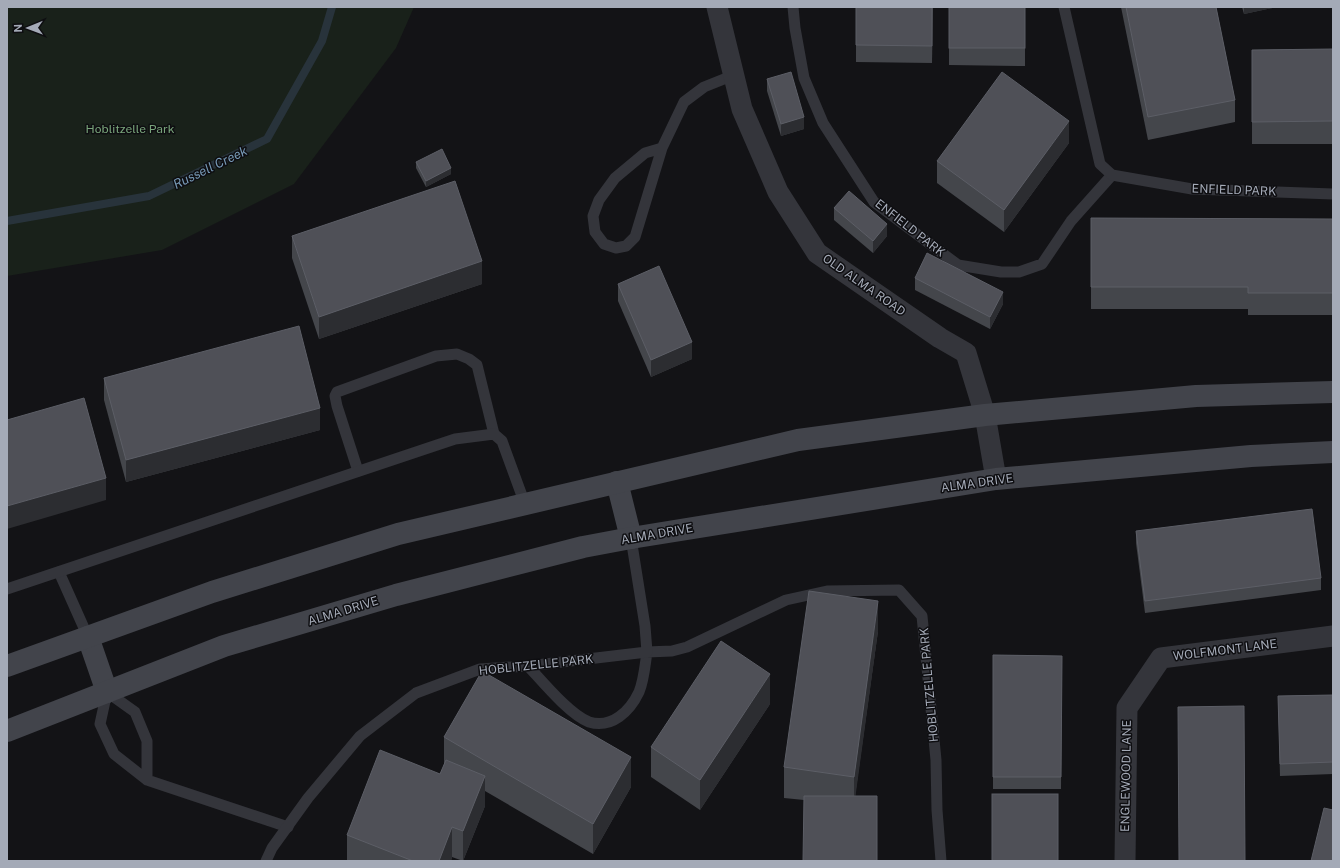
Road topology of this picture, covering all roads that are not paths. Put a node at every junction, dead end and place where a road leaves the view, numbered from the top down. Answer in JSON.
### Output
{"nodes":[{"id":1,"x":717,"y":7,"type":"edge"},
{"id":2,"x":793,"y":7,"type":"edge"},
{"id":3,"x":1064,"y":7,"type":"edge"},
{"id":4,"x":734,"y":75,"type":"junction"},
{"id":5,"x":662,"y":148,"type":"junction"},
{"id":6,"x":1112,"y":175,"type":"junction"},
{"id":7,"x":1333,"y":194,"type":"edge"},
{"id":8,"x":1333,"y":392,"type":"edge"},
{"id":9,"x":985,"y":416,"type":"junction"},
{"id":10,"x":494,"y":434,"type":"junction"},
{"id":11,"x":1333,"y":452,"type":"edge"},
{"id":12,"x":358,"y":471,"type":"junction"},
{"id":13,"x":996,"y":479,"type":"junction"},
{"id":14,"x":617,"y":482,"type":"junction"},
{"id":15,"x":525,"y":504,"type":"junction"},
{"id":16,"x":631,"y":538,"type":"junction"},
{"id":17,"x":60,"y":572,"type":"junction"},
{"id":18,"x":7,"y":589,"type":"edge"},
{"id":19,"x":1333,"y":636,"type":"edge"},
{"id":20,"x":88,"y":637,"type":"junction"},
{"id":21,"x":647,"y":652,"type":"junction"},
{"id":22,"x":7,"y":666,"type":"edge"},
{"id":23,"x":528,"y":666,"type":"junction"},
{"id":24,"x":107,"y":692,"type":"junction"},
{"id":25,"x":1136,"y":695,"type":"joint"},
{"id":26,"x":7,"y":731,"type":"edge"},
{"id":27,"x":147,"y":780,"type":"junction"},
{"id":28,"x":288,"y":827,"type":"junction"},
{"id":29,"x":266,"y":861,"type":"edge"},
{"id":30,"x":941,"y":861,"type":"edge"},
{"id":31,"x":1125,"y":861,"type":"edge"}],
"edges":[{"from":1,"to":4,"type":"street","name":"OLD ALMA ROAD"},
{"from":2,"to":6,"type":"lane","name":"ENFIELD PARK"},
{"from":3,"to":6,"type":"lane"},
{"from":4,"to":5,"type":"lane"},
{"from":4,"to":9,"type":"street","name":"OLD ALMA ROAD"},
{"from":5,"to":5,"type":"lane"},
{"from":6,"to":7,"type":"lane","name":"ENFIELD PARK"},
{"from":8,"to":9,"type":"main road"},
{"from":9,"to":13,"type":"street","name":"OLD ALMA ROAD"},
{"from":9,"to":14,"type":"main road"},
{"from":10,"to":12,"type":"lane"},
{"from":10,"to":12,"type":"lane"},
{"from":10,"to":15,"type":"lane"},
{"from":11,"to":13,"type":"main road","name":"ALMA DRIVE"},
{"from":12,"to":17,"type":"lane"},
{"from":13,"to":16,"type":"main road","name":"ALMA DRIVE"},
{"from":14,"to":15,"type":"main road"},
{"from":14,"to":16,"type":"main road"},
{"from":15,"to":20,"type":"main road"},
{"from":16,"to":21,"type":"lane"},
{"from":16,"to":24,"type":"main road","name":"ALMA DRIVE"},
{"from":17,"to":18,"type":"lane"},
{"from":17,"to":20,"type":"lane"},
{"from":19,"to":25,"type":"street","name":"WOLFMONT LANE"},
{"from":20,"to":22,"type":"main road"},
{"from":20,"to":24,"type":"main road"},
{"from":21,"to":23,"type":"lane","name":"HOBLITZELLE PARK"},
{"from":21,"to":23,"type":"lane"},
{"from":21,"to":30,"type":"lane","name":"HOBLITZELLE PARK"},
{"from":23,"to":28,"type":"lane","name":"HOBLITZELLE PARK"},
{"from":24,"to":26,"type":"main road","name":"ALMA DRIVE"},
{"from":24,"to":27,"type":"lane"},
{"from":24,"to":27,"type":"lane"},
{"from":25,"to":31,"type":"street","name":"ENGLEWOOD LANE"},
{"from":27,"to":28,"type":"lane"},
{"from":28,"to":29,"type":"lane","name":"HOBLITZELLE PARK"}]}
